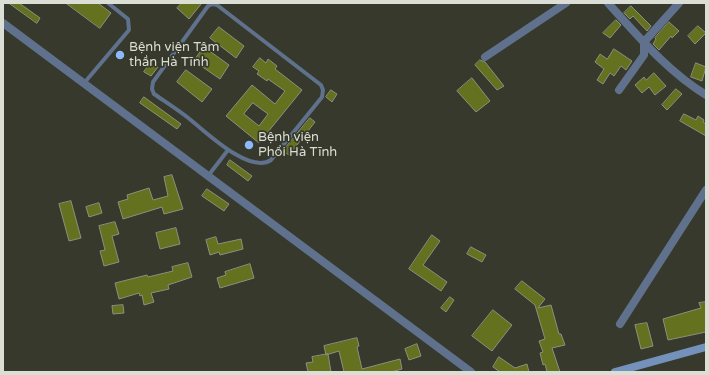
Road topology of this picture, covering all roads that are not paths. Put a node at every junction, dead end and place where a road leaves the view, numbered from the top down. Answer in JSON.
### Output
{"nodes":[{"id":1,"x":108,"y":3,"type":"edge"},
{"id":2,"x":566,"y":3,"type":"edge"},
{"id":3,"x":608,"y":3,"type":"edge"},
{"id":4,"x":679,"y":3,"type":"edge"},
{"id":5,"x":3,"y":23,"type":"edge"},
{"id":6,"x":644,"y":42,"type":"junction"},
{"id":7,"x":485,"y":57,"type":"dead end"},
{"id":8,"x":85,"y":82,"type":"junction"},
{"id":9,"x":618,"y":90,"type":"dead end"},
{"id":10,"x":706,"y":95,"type":"edge"},
{"id":11,"x":228,"y":150,"type":"junction"},
{"id":12,"x":208,"y":176,"type":"junction"},
{"id":13,"x":706,"y":190,"type":"edge"},
{"id":14,"x":620,"y":324,"type":"dead end"},
{"id":15,"x":706,"y":347,"type":"edge"},
{"id":16,"x":472,"y":372,"type":"edge"},
{"id":17,"x":615,"y":372,"type":"edge"}],
"edges":[{"from":1,"to":8,"type":"lane"},
{"from":2,"to":7,"type":"street"},
{"from":3,"to":6,"type":"street"},
{"from":4,"to":6,"type":"street"},
{"from":5,"to":8,"type":"street"},
{"from":6,"to":9,"type":"street"},
{"from":6,"to":10,"type":"street"},
{"from":8,"to":12,"type":"street"},
{"from":11,"to":11,"type":"lane"},
{"from":11,"to":12,"type":"lane"},
{"from":12,"to":16,"type":"street"},
{"from":13,"to":14,"type":"street"},
{"from":15,"to":17,"type":"main road"}]}
